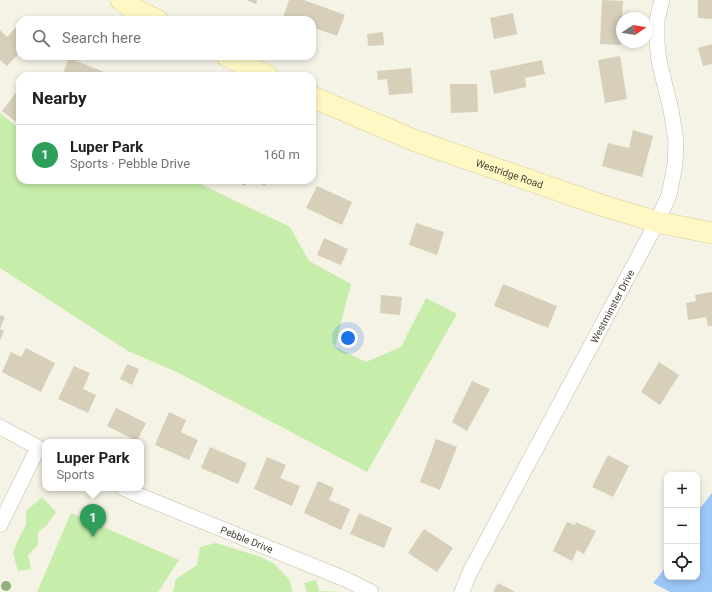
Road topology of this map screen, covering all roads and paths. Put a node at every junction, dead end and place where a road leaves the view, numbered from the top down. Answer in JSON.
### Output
{"nodes":[{"id":1,"x":120,"y":0,"type":"edge"},
{"id":2,"x":662,"y":0,"type":"edge"},
{"id":3,"x":149,"y":16,"type":"edge"},
{"id":4,"x":236,"y":60,"type":"edge"},
{"id":5,"x":259,"y":72,"type":"edge"},
{"id":6,"x":316,"y":99,"type":"edge"},
{"id":7,"x":657,"y":222,"type":"junction"},
{"id":8,"x":712,"y":233,"type":"edge"},
{"id":9,"x":0,"y":427,"type":"edge"},
{"id":10,"x":42,"y":450,"type":"edge"},
{"id":11,"x":129,"y":491,"type":"edge"},
{"id":12,"x":0,"y":525,"type":"edge"},
{"id":13,"x":371,"y":592,"type":"edge"},
{"id":14,"x":462,"y":592,"type":"edge"}],
"edges":[{"from":1,"to":3,"type":"main road"},
{"from":2,"to":7,"type":"street","name":"Westminster Drive"},
{"from":4,"to":5,"type":"main road"},
{"from":6,"to":7,"type":"main road","name":"Westridge Road"},
{"from":7,"to":8,"type":"main road","name":"Westridge Road"},
{"from":7,"to":14,"type":"street","name":"Westminster Drive"},
{"from":9,"to":10,"type":"street"},
{"from":10,"to":12,"type":"street"},
{"from":11,"to":13,"type":"street","name":"Pebble Drive"}]}
